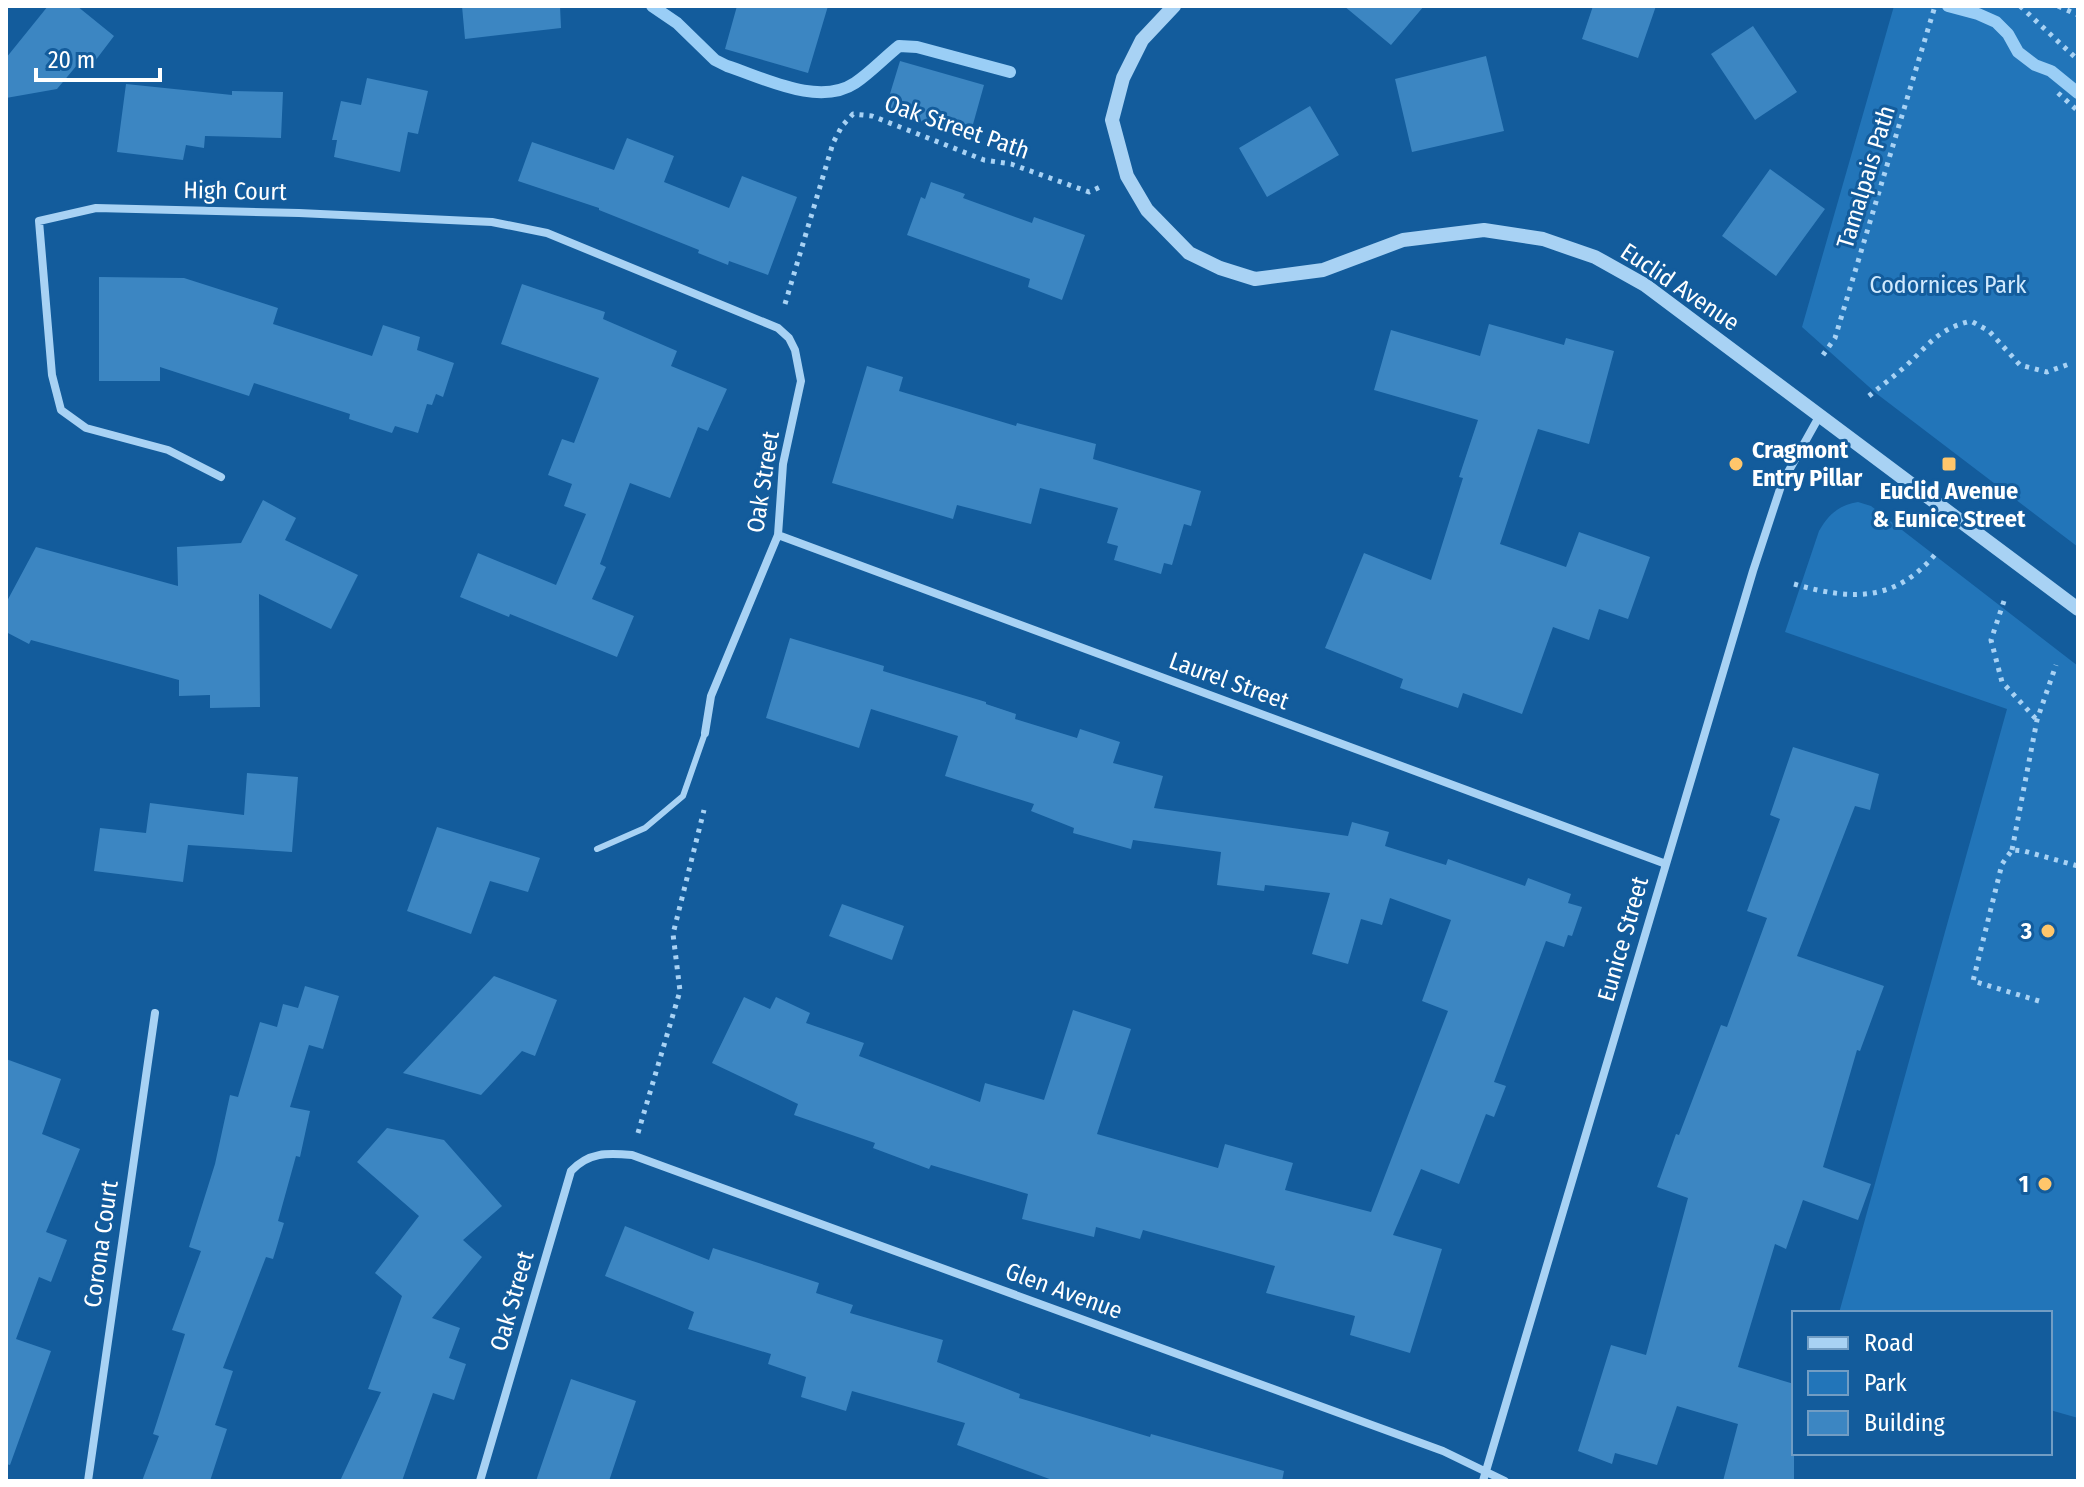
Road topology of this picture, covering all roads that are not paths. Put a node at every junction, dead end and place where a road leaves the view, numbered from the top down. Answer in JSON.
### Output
{"nodes":[{"id":1,"x":1174,"y":6,"type":"edge"},
{"id":2,"x":778,"y":328,"type":"joint"},
{"id":3,"x":1820,"y":415,"type":"junction"},
{"id":4,"x":221,"y":477,"type":"dead end"},
{"id":5,"x":778,"y":535,"type":"junction"},
{"id":6,"x":2078,"y":609,"type":"edge"},
{"id":7,"x":705,"y":733,"type":"joint"},
{"id":8,"x":597,"y":849,"type":"dead end"},
{"id":9,"x":1666,"y":864,"type":"junction"},
{"id":10,"x":155,"y":1013,"type":"dead end"},
{"id":11,"x":605,"y":1153,"type":"joint"},
{"id":12,"x":1485,"y":1477,"type":"edge"},
{"id":13,"x":88,"y":1481,"type":"edge"},
{"id":14,"x":480,"y":1481,"type":"edge"},
{"id":15,"x":1505,"y":1481,"type":"edge"}],
"edges":[{"from":1,"to":3,"type":"street","name":"Euclid Avenue"},
{"from":2,"to":4,"type":"street","name":"High Court"},
{"from":2,"to":5,"type":"street","name":"Oak Street"},
{"from":3,"to":6,"type":"street","name":"Euclid Avenue"},
{"from":3,"to":9,"type":"street","name":"Eunice Street"},
{"from":5,"to":7,"type":"street","name":"Oak Street"},
{"from":5,"to":9,"type":"street","name":"Laurel Street"},
{"from":7,"to":8,"type":"lane"},
{"from":9,"to":12,"type":"street","name":"Eunice Street"},
{"from":10,"to":13,"type":"street","name":"Corona Court"},
{"from":11,"to":12,"type":"street","name":"Glen Avenue"},
{"from":11,"to":14,"type":"street","name":"Oak Street"},
{"from":12,"to":15,"type":"street","name":"Glen Avenue"}]}
